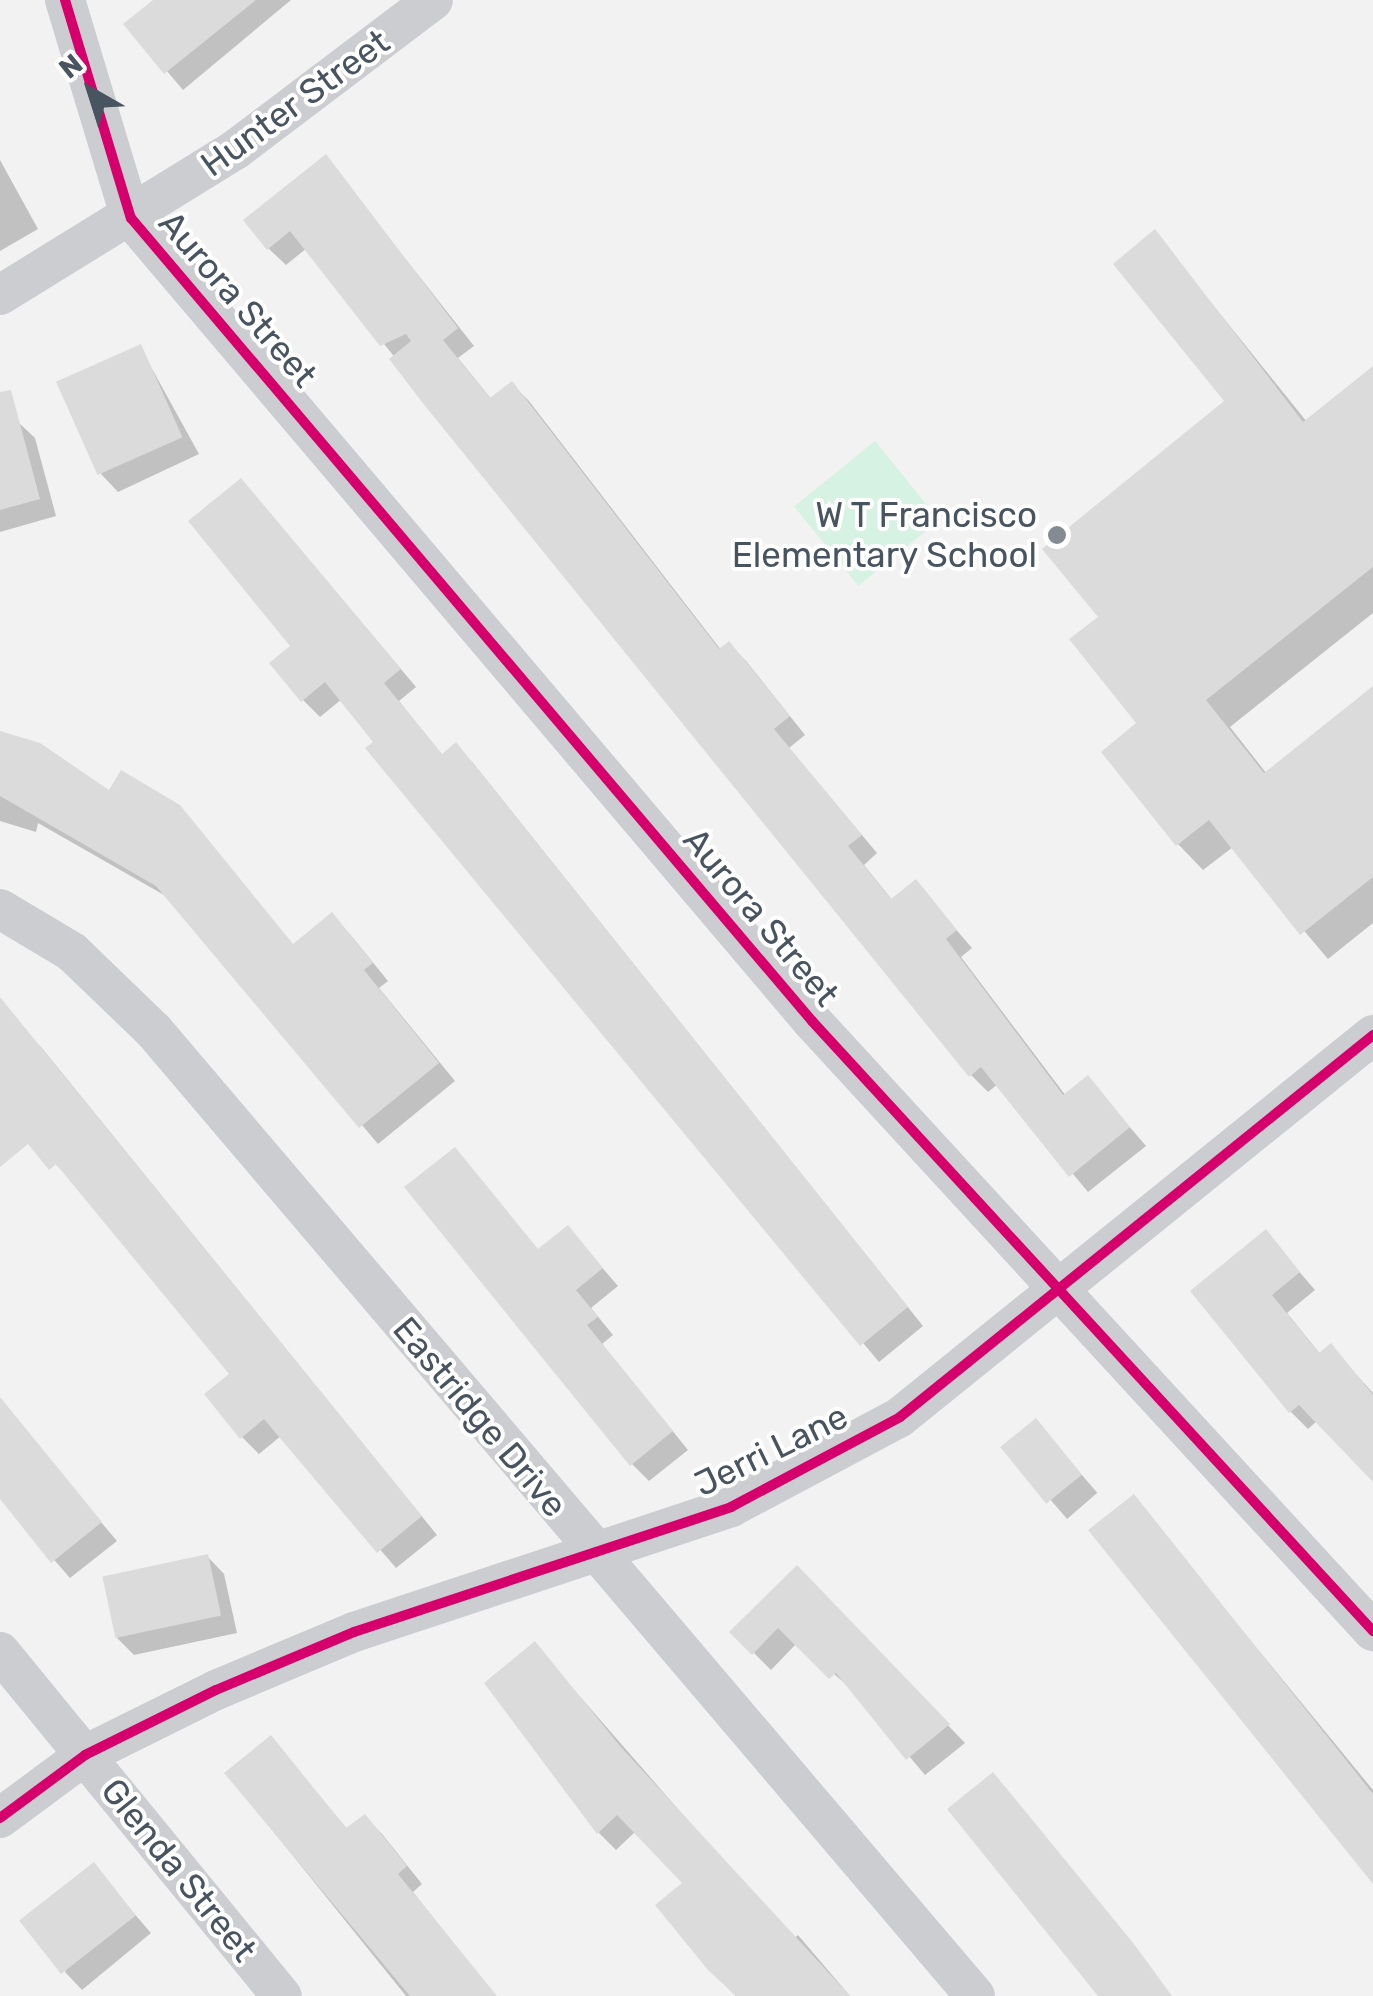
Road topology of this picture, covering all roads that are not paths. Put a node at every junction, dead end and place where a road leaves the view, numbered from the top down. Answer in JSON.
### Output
{"nodes":[{"id":1,"x":65,"y":0,"type":"edge"},
{"id":2,"x":434,"y":0,"type":"edge"},
{"id":3,"x":130,"y":218,"type":"junction"},
{"id":4,"x":0,"y":295,"type":"edge"},
{"id":5,"x":0,"y":909,"type":"edge"},
{"id":6,"x":1373,"y":1035,"type":"edge"},
{"id":7,"x":1060,"y":1293,"type":"junction"},
{"id":8,"x":592,"y":1549,"type":"junction"},
{"id":9,"x":1373,"y":1631,"type":"edge"},
{"id":10,"x":0,"y":1652,"type":"edge"},
{"id":11,"x":85,"y":1756,"type":"junction"},
{"id":12,"x":0,"y":1818,"type":"edge"},
{"id":13,"x":282,"y":1996,"type":"edge"},
{"id":14,"x":975,"y":1996,"type":"edge"}],
"edges":[{"from":1,"to":3,"type":"street"},
{"from":2,"to":3,"type":"street","name":"Hunter Street"},
{"from":3,"to":4,"type":"street","name":"Hunter Street"},
{"from":3,"to":7,"type":"street","name":"Aurora Street"},
{"from":5,"to":8,"type":"street","name":"Eastridge Drive"},
{"from":6,"to":7,"type":"street","name":"Jerri Lane"},
{"from":7,"to":8,"type":"street","name":"Jerri Lane"},
{"from":7,"to":9,"type":"street","name":"Aurora Street"},
{"from":8,"to":11,"type":"street","name":"Jerri Lane"},
{"from":8,"to":14,"type":"street","name":"Eastridge Drive"},
{"from":10,"to":11,"type":"street","name":"Glenda Street"},
{"from":11,"to":12,"type":"street","name":"Jerri Lane"},
{"from":11,"to":13,"type":"street","name":"Glenda Street"}]}
